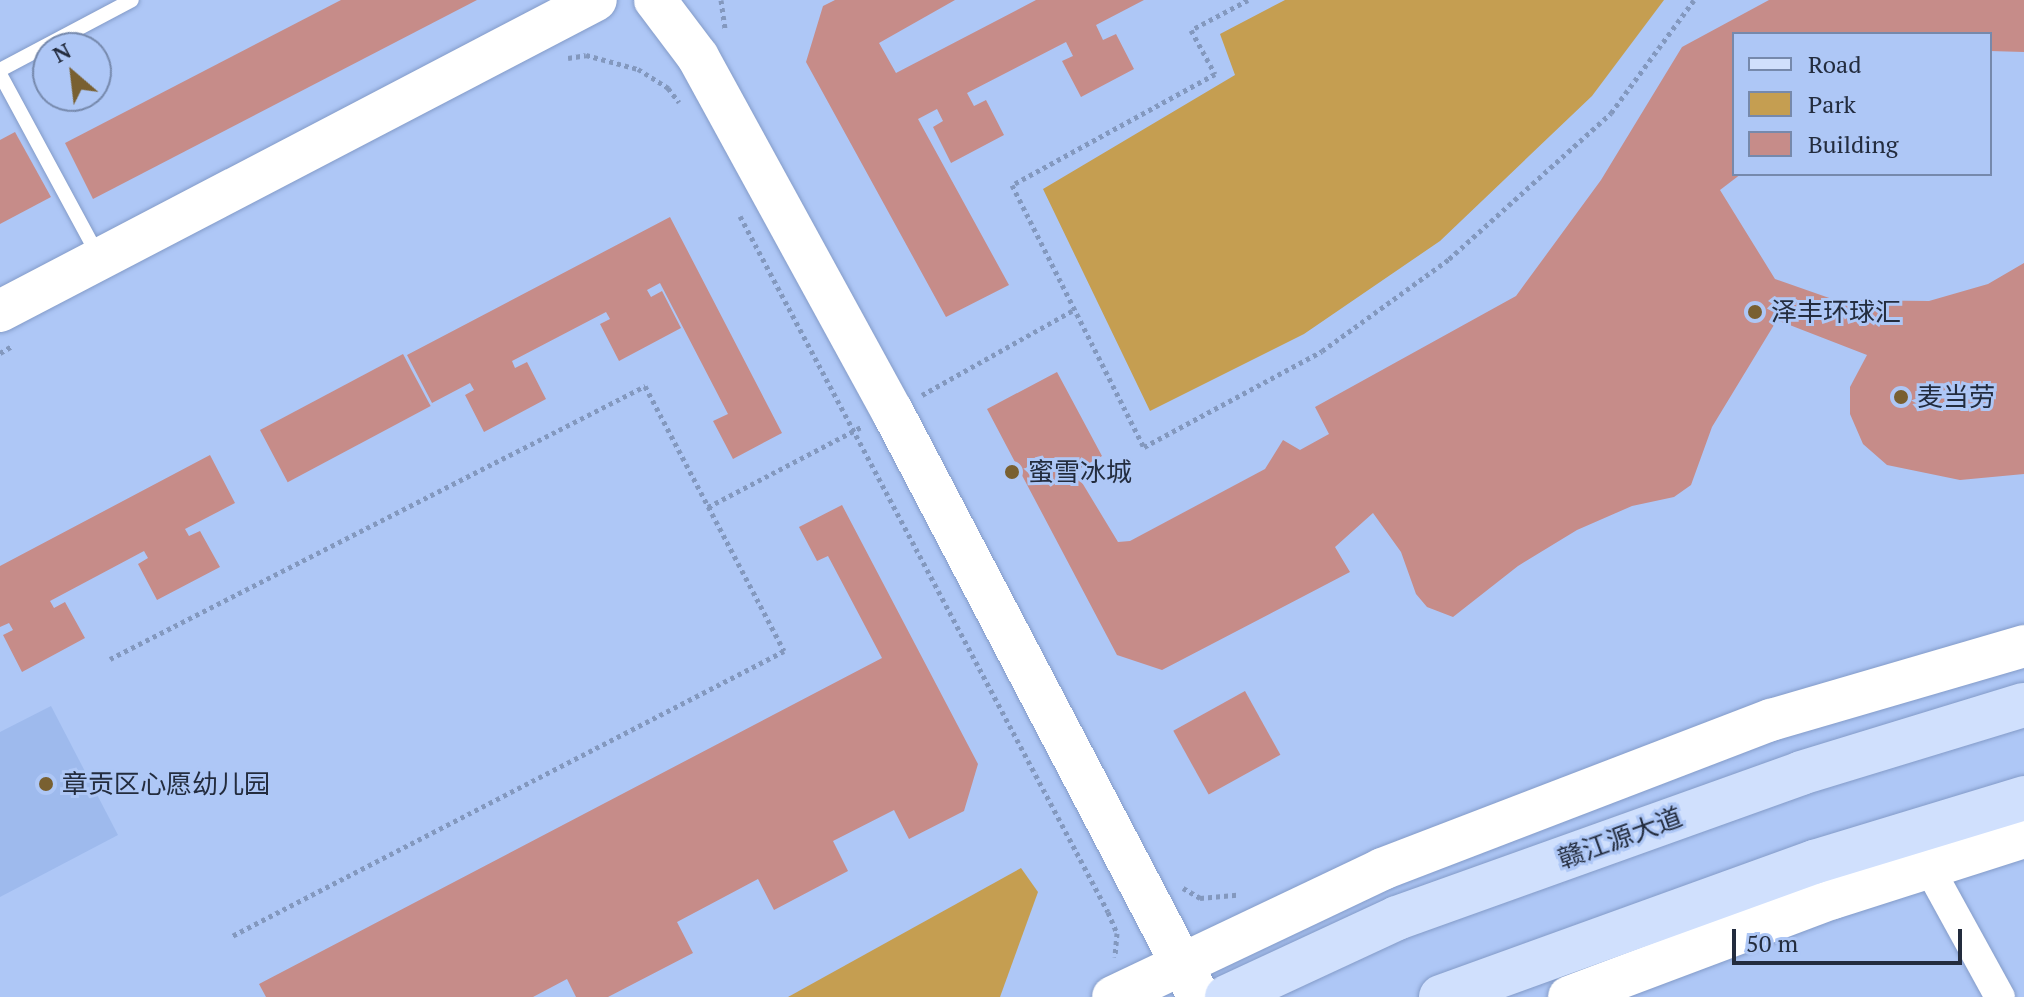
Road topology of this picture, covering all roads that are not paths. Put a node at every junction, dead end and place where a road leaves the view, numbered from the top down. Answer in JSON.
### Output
{"nodes":[{"id":1,"x":132,"y":0,"type":"edge"},
{"id":2,"x":596,"y":0,"type":"edge"},
{"id":3,"x":655,"y":0,"type":"edge"},
{"id":4,"x":0,"y":72,"type":"edge"},
{"id":5,"x":99,"y":257,"type":"junction"},
{"id":6,"x":0,"y":311,"type":"edge"},
{"id":7,"x":2024,"y":646,"type":"edge"},
{"id":8,"x":2024,"y":705,"type":"edge"},
{"id":9,"x":2024,"y":798,"type":"edge"},
{"id":10,"x":2024,"y":837,"type":"edge"},
{"id":11,"x":1929,"y":868,"type":"junction"},
{"id":12,"x":1190,"y":979,"type":"edge"},
{"id":13,"x":1112,"y":982,"type":"edge"},
{"id":14,"x":1634,"y":985,"type":"edge"},
{"id":15,"x":1227,"y":997,"type":"edge"},
{"id":16,"x":1441,"y":997,"type":"edge"},
{"id":17,"x":1569,"y":997,"type":"edge"},
{"id":18,"x":2000,"y":997,"type":"edge"}],
"edges":[{"from":1,"to":4,"type":"lane"},
{"from":2,"to":5,"type":"street"},
{"from":3,"to":12,"type":"street"},
{"from":4,"to":5,"type":"lane"},
{"from":5,"to":6,"type":"street"},
{"from":7,"to":12,"type":"street"},
{"from":8,"to":15,"type":"main road","name":"赣江源大道"},
{"from":9,"to":16,"type":"main road"},
{"from":10,"to":11,"type":"street"},
{"from":11,"to":14,"type":"street"},
{"from":11,"to":18,"type":"street"},
{"from":12,"to":13,"type":"street"},
{"from":14,"to":17,"type":"street"}]}
